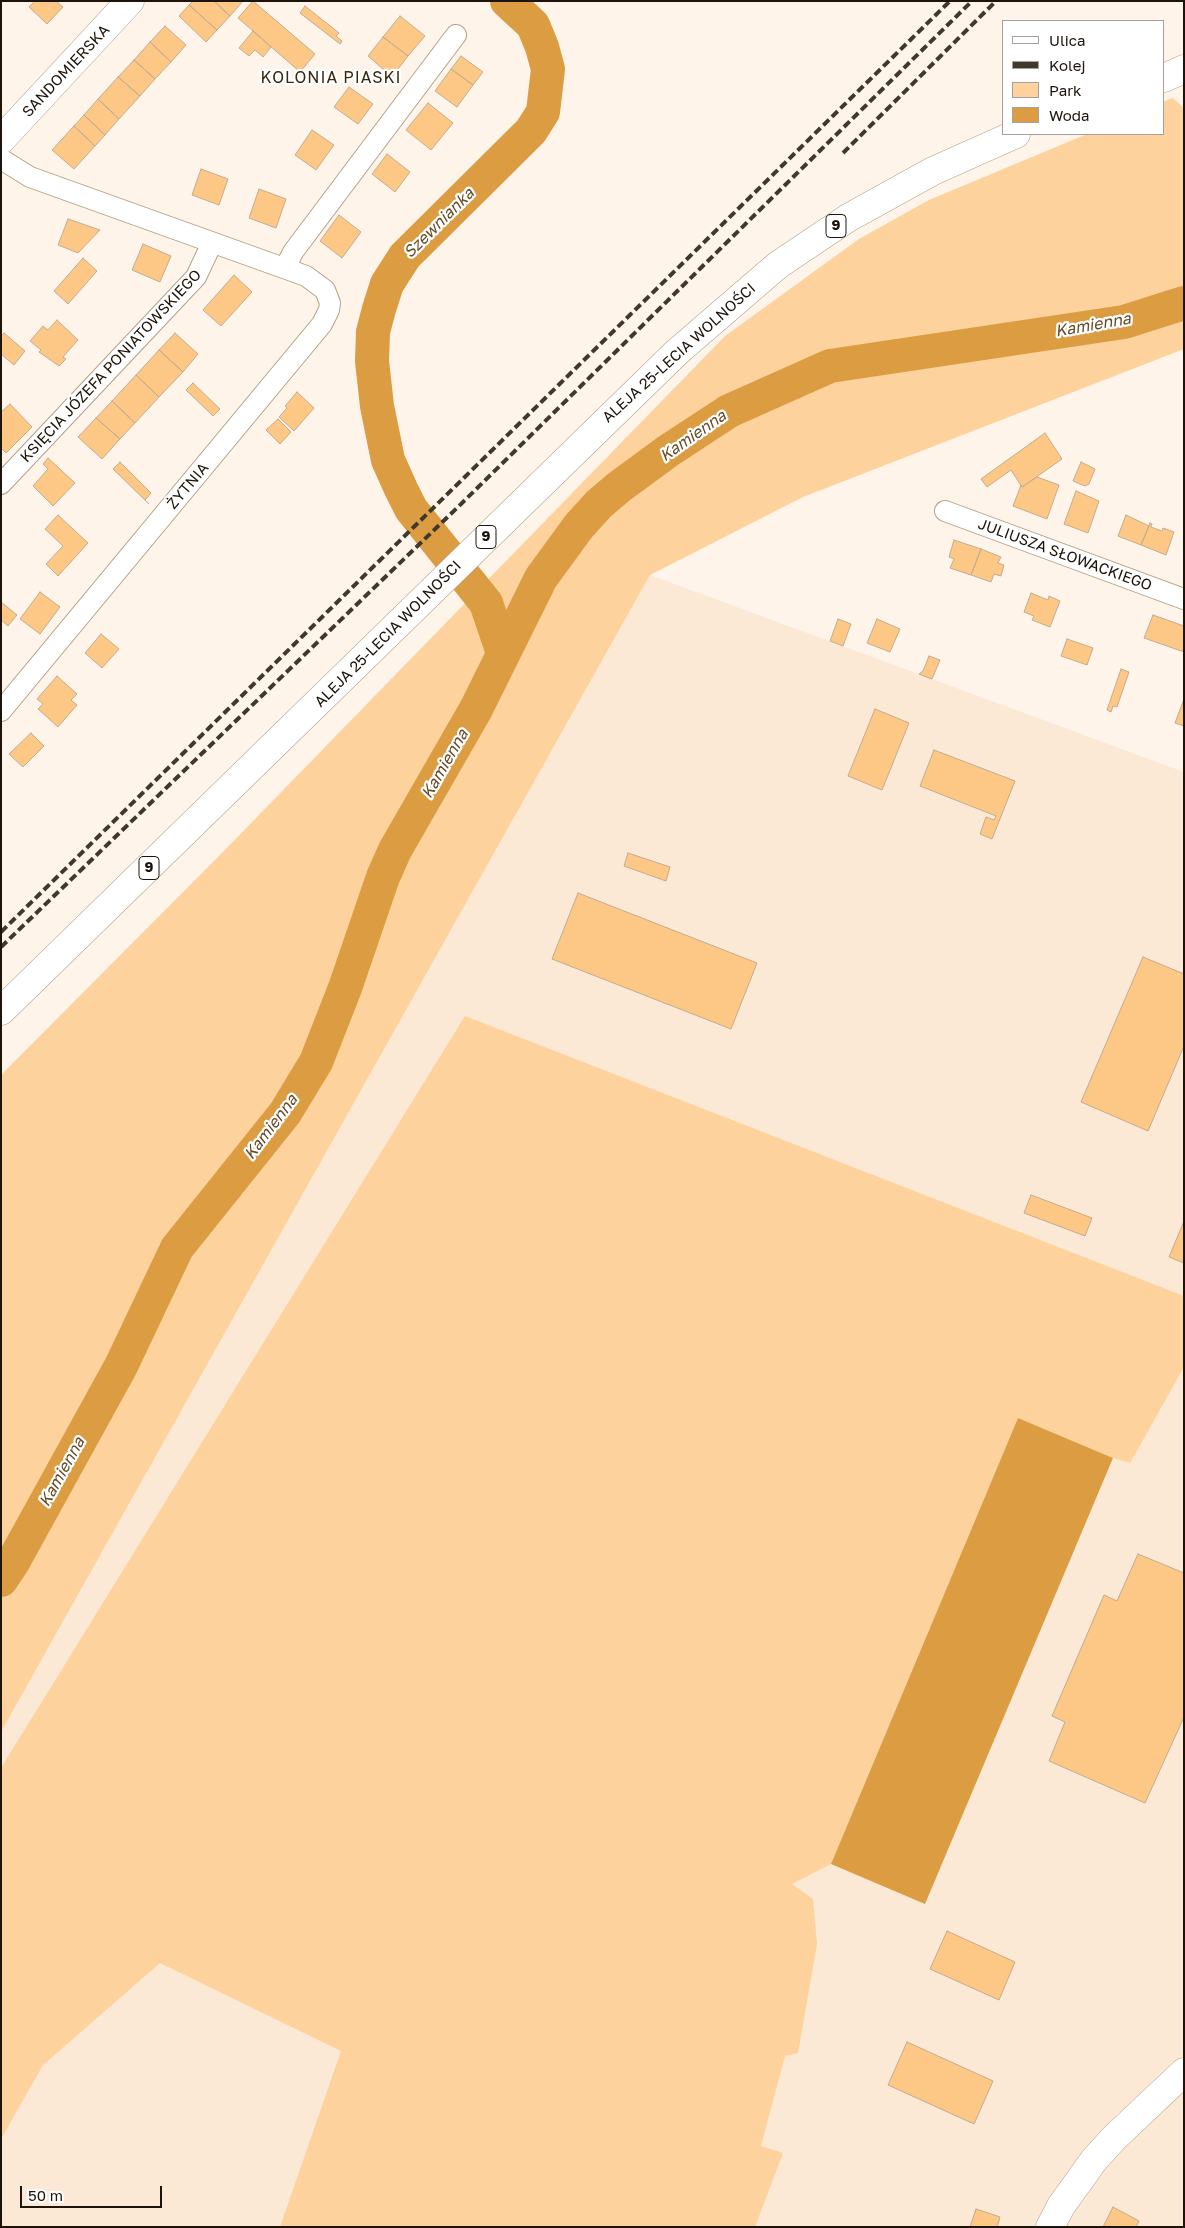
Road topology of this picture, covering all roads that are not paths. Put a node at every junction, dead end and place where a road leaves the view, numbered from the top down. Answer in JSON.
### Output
{"nodes":[{"id":1,"x":130,"y":1,"type":"edge"},
{"id":2,"x":456,"y":35,"type":"dead end"},
{"id":3,"x":1184,"y":69,"type":"edge"},
{"id":4,"x":1165,"y":78,"type":"edge"},
{"id":5,"x":1014,"y":135,"type":"edge"},
{"id":6,"x":1,"y":140,"type":"edge"},
{"id":7,"x":1,"y":160,"type":"edge"},
{"id":8,"x":212,"y":243,"type":"junction"},
{"id":9,"x":285,"y":268,"type":"junction"},
{"id":10,"x":1,"y":484,"type":"edge"},
{"id":11,"x":945,"y":511,"type":"dead end"},
{"id":12,"x":1184,"y":599,"type":"edge"},
{"id":13,"x":1,"y":711,"type":"edge"},
{"id":14,"x":1,"y":1011,"type":"edge"},
{"id":15,"x":1184,"y":2072,"type":"edge"},
{"id":16,"x":1050,"y":2227,"type":"edge"}],
"edges":[{"from":1,"to":6,"type":"main road","name":"SANDOMIERSKA"},
{"from":2,"to":9,"type":"street"},
{"from":3,"to":4,"type":"main road"},
{"from":5,"to":14,"type":"main road","name":"ALEJA 25-LECIA WOLNOŚCI","number":"9"},
{"from":7,"to":8,"type":"street"},
{"from":8,"to":9,"type":"street"},
{"from":8,"to":10,"type":"street","name":"KSIĘCIA JÓZEFA PONIATOWSKIEGO"},
{"from":9,"to":13,"type":"street","name":"ŻYTNIA"},
{"from":11,"to":12,"type":"street","name":"JULIUSZA SŁOWACKIEGO"},
{"from":15,"to":16,"type":"main road"}]}
